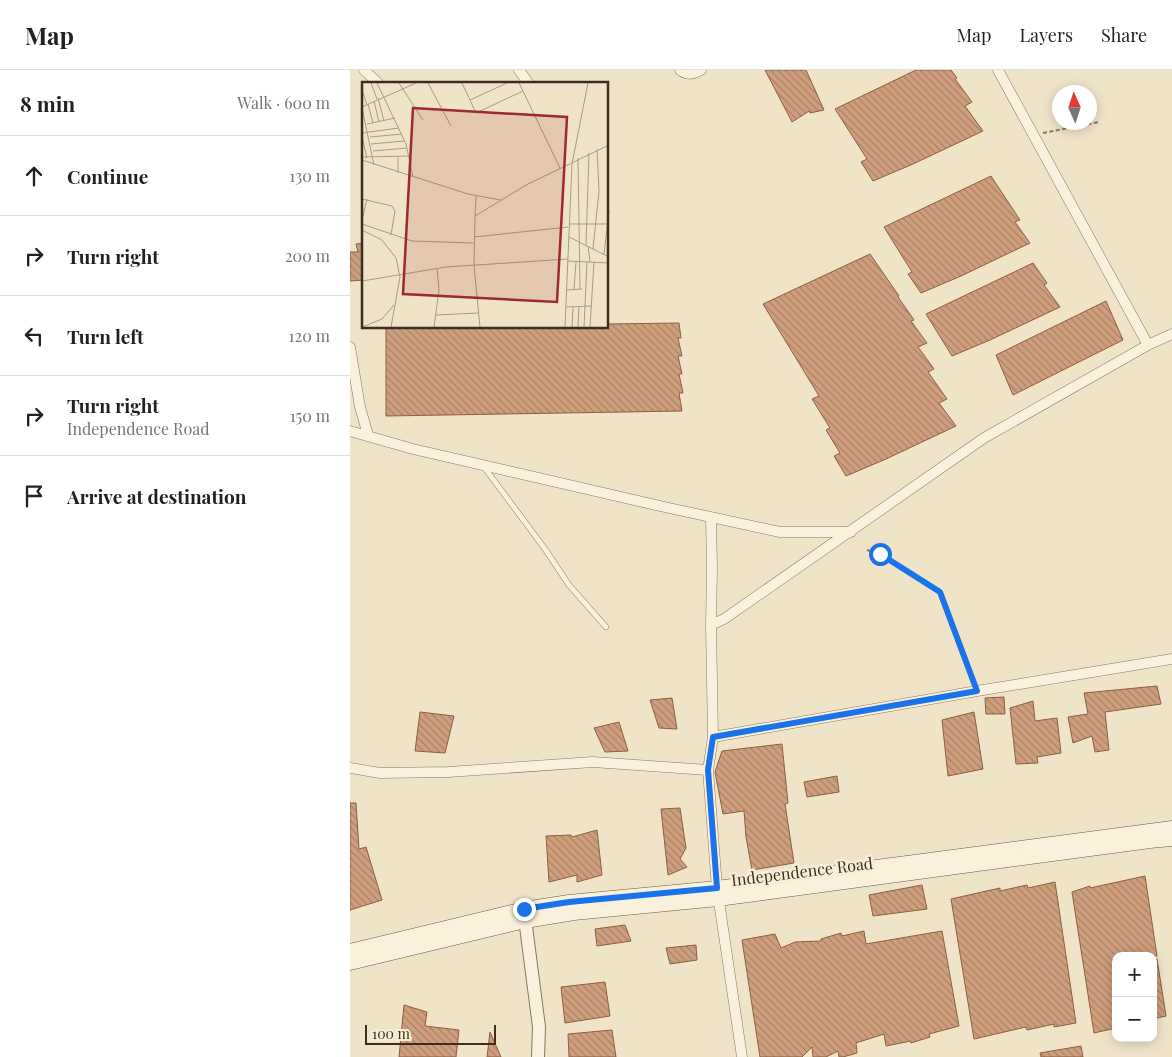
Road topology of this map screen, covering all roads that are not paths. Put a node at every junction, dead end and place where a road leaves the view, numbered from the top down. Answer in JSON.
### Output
{"nodes":[{"id":1,"x":364,"y":70,"type":"edge"},
{"id":2,"x":519,"y":70,"type":"edge"},
{"id":3,"x":680,"y":70,"type":"edge"},
{"id":4,"x":701,"y":70,"type":"edge"},
{"id":5,"x":998,"y":70,"type":"edge"},
{"id":6,"x":377,"y":82,"type":"edge"},
{"id":7,"x":528,"y":82,"type":"edge"},
{"id":8,"x":1172,"y":334,"type":"edge"},
{"id":9,"x":1148,"y":345,"type":"junction"},
{"id":10,"x":350,"y":347,"type":"edge"},
{"id":11,"x":350,"y":431,"type":"edge"},
{"id":12,"x":368,"y":435,"type":"junction"},
{"id":13,"x":482,"y":465,"type":"junction"},
{"id":14,"x":711,"y":517,"type":"junction"},
{"id":15,"x":851,"y":532,"type":"junction"},
{"id":16,"x":710,"y":625,"type":"junction"},
{"id":17,"x":606,"y":626,"type":"dead end"},
{"id":18,"x":1172,"y":660,"type":"edge"},
{"id":19,"x":713,"y":737,"type":"junction"},
{"id":20,"x":350,"y":768,"type":"edge"},
{"id":21,"x":708,"y":770,"type":"junction"},
{"id":22,"x":1172,"y":828,"type":"edge"},
{"id":23,"x":1172,"y":839,"type":"edge"},
{"id":24,"x":717,"y":894,"type":"junction"},
{"id":25,"x":524,"y":915,"type":"junction"},
{"id":26,"x":350,"y":951,"type":"edge"},
{"id":27,"x":350,"y":964,"type":"edge"},
{"id":28,"x":538,"y":1057,"type":"edge"},
{"id":29,"x":742,"y":1057,"type":"edge"}],
"edges":[{"from":1,"to":6,"type":"street"},
{"from":2,"to":7,"type":"street"},
{"from":3,"to":4,"type":"street"},
{"from":5,"to":9,"type":"street"},
{"from":8,"to":9,"type":"street"},
{"from":9,"to":15,"type":"street"},
{"from":10,"to":12,"type":"street"},
{"from":11,"to":12,"type":"street"},
{"from":12,"to":13,"type":"street"},
{"from":13,"to":14,"type":"street"},
{"from":13,"to":17,"type":"lane"},
{"from":14,"to":15,"type":"street"},
{"from":14,"to":16,"type":"street"},
{"from":15,"to":16,"type":"street"},
{"from":16,"to":19,"type":"street"},
{"from":18,"to":19,"type":"street"},
{"from":19,"to":21,"type":"street"},
{"from":20,"to":21,"type":"street"},
{"from":21,"to":24,"type":"street"},
{"from":22,"to":24,"type":"main road","name":"Independence Road"},
{"from":23,"to":24,"type":"main road","name":"Independence Road"},
{"from":24,"to":25,"type":"main road","name":"Independence Road"},
{"from":24,"to":29,"type":"street"},
{"from":25,"to":26,"type":"main road","name":"Independence Road"},
{"from":25,"to":27,"type":"main road","name":"Independence Road"},
{"from":25,"to":28,"type":"street"}]}
